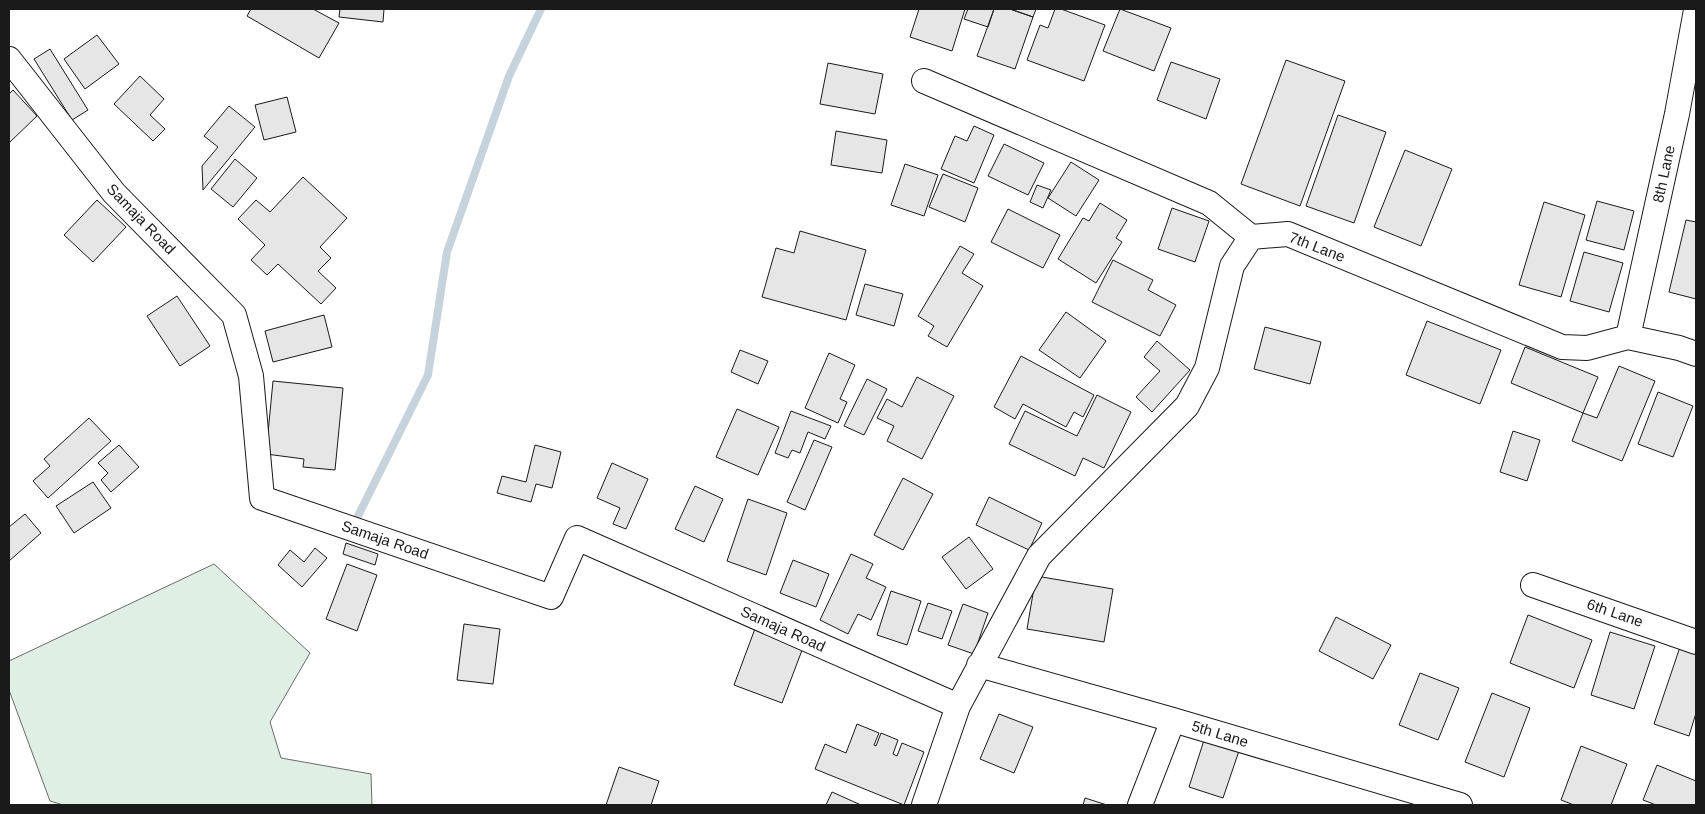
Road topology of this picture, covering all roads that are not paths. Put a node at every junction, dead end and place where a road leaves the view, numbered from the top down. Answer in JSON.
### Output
{"nodes":[{"id":1,"x":1696,"y":10,"type":"edge"},
{"id":2,"x":9,"y":59,"type":"edge"},
{"id":3,"x":924,"y":81,"type":"dead end"},
{"id":4,"x":1250,"y":237,"type":"junction"},
{"id":5,"x":1628,"y":337,"type":"junction"},
{"id":6,"x":1696,"y":354,"type":"edge"},
{"id":7,"x":1533,"y":584,"type":"dead end"},
{"id":8,"x":1696,"y":642,"type":"edge"},
{"id":9,"x":979,"y":665,"type":"junction"},
{"id":10,"x":958,"y":706,"type":"junction"},
{"id":11,"x":1173,"y":720,"type":"junction"},
{"id":12,"x":924,"y":805,"type":"edge"},
{"id":13,"x":1140,"y":805,"type":"edge"},
{"id":14,"x":1460,"y":805,"type":"edge"}],
"edges":[{"from":1,"to":5,"type":"street","name":"8th Lane"},
{"from":2,"to":10,"type":"street","name":"Samaja Road"},
{"from":3,"to":4,"type":"street"},
{"from":4,"to":5,"type":"street","name":"7th Lane"},
{"from":4,"to":9,"type":"street"},
{"from":5,"to":6,"type":"street","name":"7th Lane"},
{"from":7,"to":8,"type":"street","name":"6th Lane"},
{"from":9,"to":10,"type":"street"},
{"from":9,"to":11,"type":"street","name":"5th Lane"},
{"from":10,"to":12,"type":"street"},
{"from":11,"to":13,"type":"street"},
{"from":11,"to":14,"type":"street","name":"5th Lane"}]}
